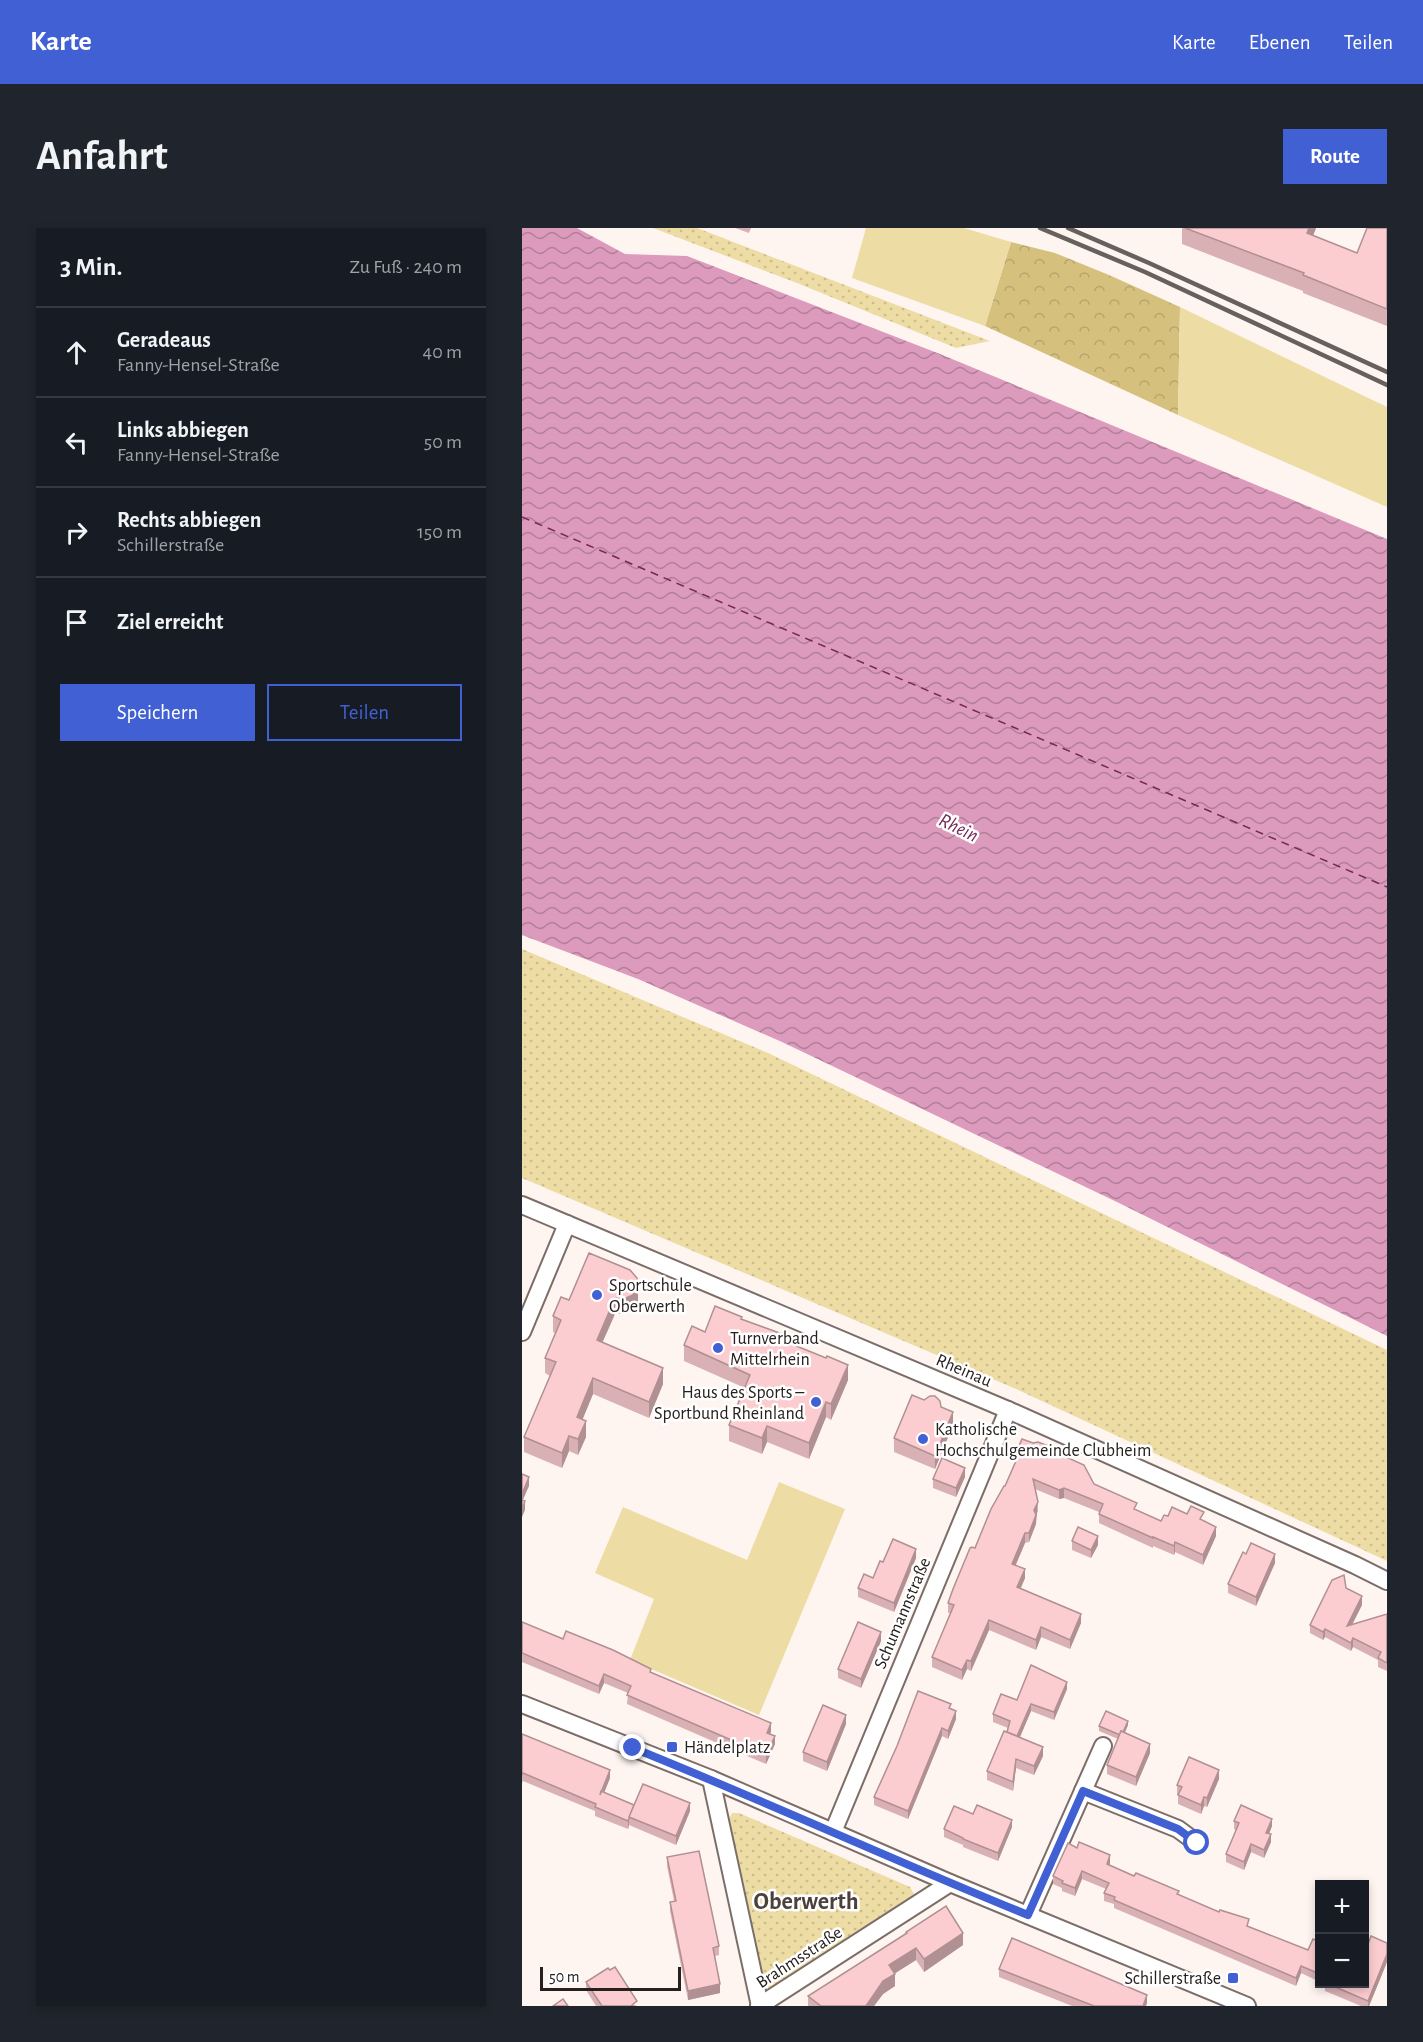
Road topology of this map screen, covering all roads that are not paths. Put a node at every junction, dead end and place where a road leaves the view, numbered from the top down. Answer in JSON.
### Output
{"nodes":[{"id":1,"x":522,"y":1205,"type":"edge"},
{"id":2,"x":567,"y":1224,"type":"junction"},
{"id":3,"x":522,"y":1332,"type":"edge"},
{"id":4,"x":1008,"y":1410,"type":"junction"},
{"id":5,"x":1387,"y":1581,"type":"edge"},
{"id":6,"x":522,"y":1704,"type":"edge"},
{"id":7,"x":1103,"y":1746,"type":"dead end"},
{"id":8,"x":711,"y":1779,"type":"junction"},
{"id":9,"x":1083,"y":1791,"type":"junction"},
{"id":10,"x":833,"y":1832,"type":"junction"},
{"id":11,"x":1197,"y":1843,"type":"dead end"},
{"id":12,"x":950,"y":1883,"type":"junction"},
{"id":13,"x":1028,"y":1915,"type":"junction"},
{"id":14,"x":759,"y":2006,"type":"edge"},
{"id":15,"x":1247,"y":2006,"type":"edge"}],
"edges":[{"from":1,"to":2,"type":"street","name":"Rheinau"},
{"from":2,"to":3,"type":"street"},
{"from":2,"to":4,"type":"street","name":"Rheinau"},
{"from":4,"to":5,"type":"street","name":"Rheinau"},
{"from":4,"to":10,"type":"street","name":"Schumannstraße"},
{"from":6,"to":8,"type":"street"},
{"from":7,"to":9,"type":"street"},
{"from":8,"to":10,"type":"street"},
{"from":8,"to":14,"type":"street"},
{"from":9,"to":11,"type":"street"},
{"from":9,"to":13,"type":"street"},
{"from":10,"to":12,"type":"street"},
{"from":12,"to":13,"type":"street"},
{"from":12,"to":14,"type":"street","name":"Brahmsstraße"},
{"from":13,"to":15,"type":"street"}]}
